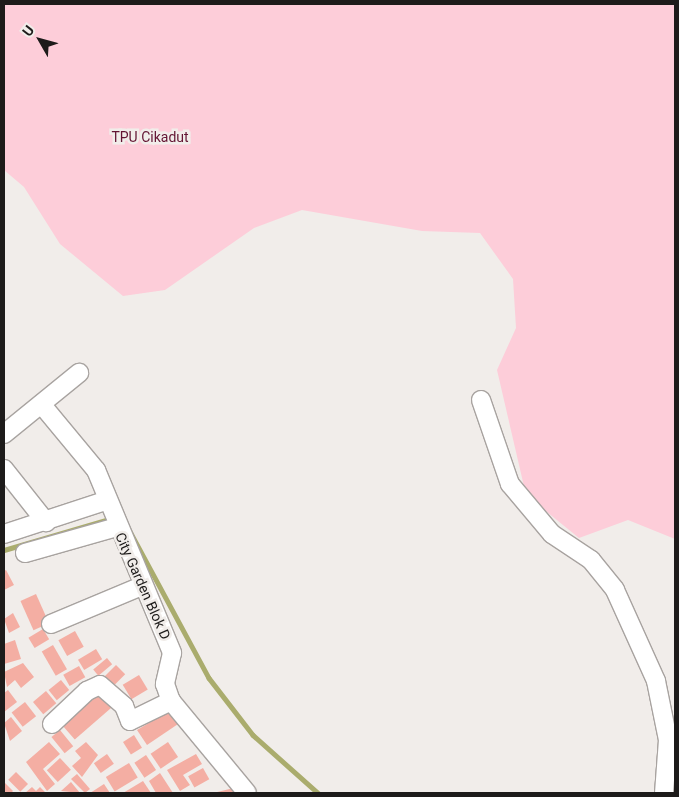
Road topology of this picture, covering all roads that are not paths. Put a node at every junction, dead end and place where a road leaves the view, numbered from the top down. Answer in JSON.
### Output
{"nodes":[{"id":1,"x":79,"y":373,"type":"dead end"},
{"id":2,"x":481,"y":400,"type":"dead end"},
{"id":3,"x":42,"y":405,"type":"junction"},
{"id":4,"x":4,"y":434,"type":"edge"},
{"id":5,"x":4,"y":469,"type":"edge"},
{"id":6,"x":108,"y":500,"type":"junction"},
{"id":7,"x":46,"y":522,"type":"junction"},
{"id":8,"x":117,"y":527,"type":"junction"},
{"id":9,"x":4,"y":534,"type":"edge"},
{"id":10,"x":25,"y":553,"type":"dead end"},
{"id":11,"x":142,"y":586,"type":"junction"},
{"id":12,"x":51,"y":624,"type":"dead end"},
{"id":13,"x":171,"y":701,"type":"junction"},
{"id":14,"x":52,"y":724,"type":"dead end"},
{"id":15,"x":247,"y":793,"type":"edge"},
{"id":16,"x":664,"y":793,"type":"edge"}],
"edges":[{"from":1,"to":3,"type":"street"},
{"from":2,"to":16,"type":"street"},
{"from":3,"to":4,"type":"street"},
{"from":3,"to":6,"type":"street","name":"City Garden Blok D"},
{"from":5,"to":7,"type":"street"},
{"from":6,"to":7,"type":"street"},
{"from":6,"to":8,"type":"street","name":"City Garden Blok D"},
{"from":7,"to":9,"type":"street"},
{"from":8,"to":10,"type":"street"},
{"from":8,"to":11,"type":"street","name":"City Garden Blok D"},
{"from":11,"to":12,"type":"street"},
{"from":11,"to":13,"type":"street","name":"City Garden Blok D"},
{"from":13,"to":14,"type":"street"},
{"from":13,"to":15,"type":"street","name":"City Garden Blok D"}]}
